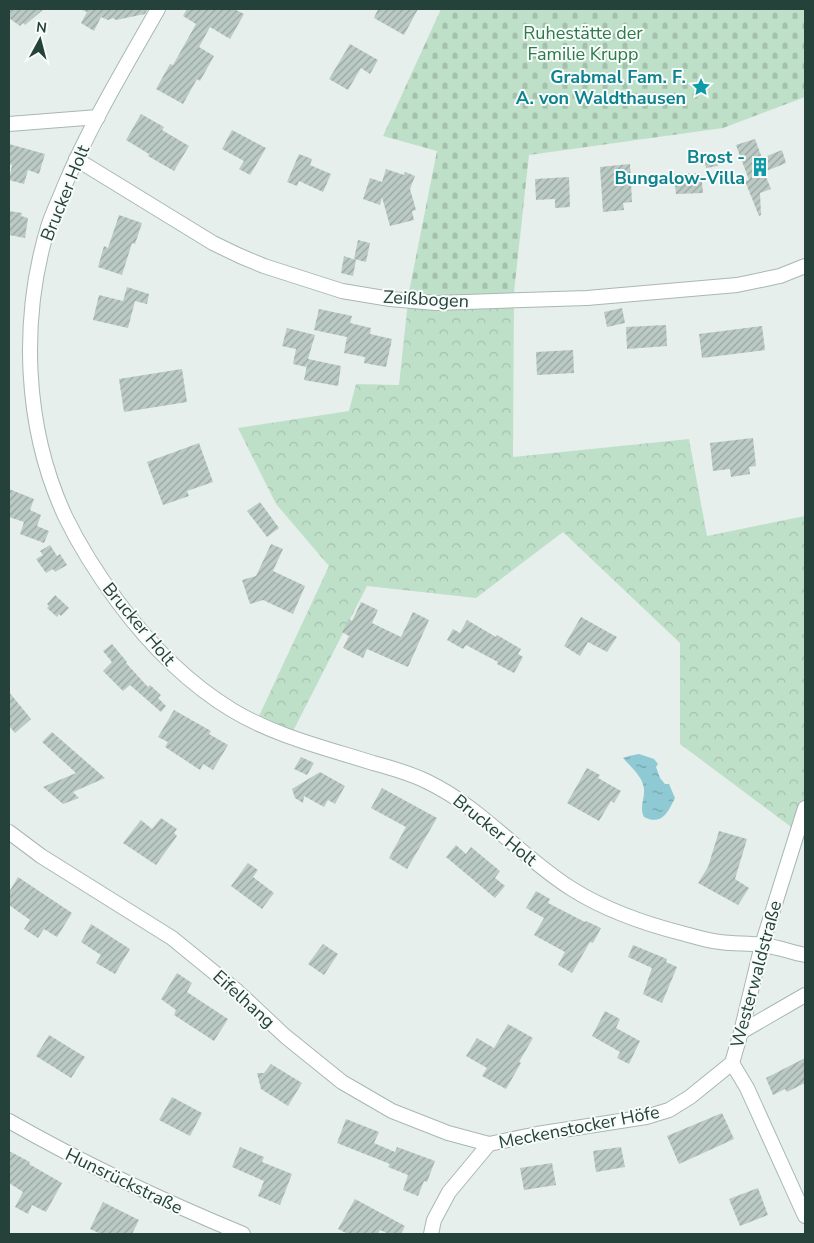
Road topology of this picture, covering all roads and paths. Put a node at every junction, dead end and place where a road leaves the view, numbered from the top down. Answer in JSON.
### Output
{"nodes":[{"id":1,"x":158,"y":9,"type":"edge"},
{"id":2,"x":98,"y":117,"type":"junction"},
{"id":3,"x":9,"y":124,"type":"edge"},
{"id":4,"x":76,"y":159,"type":"junction"},
{"id":5,"x":805,"y":266,"type":"edge"},
{"id":6,"x":805,"y":808,"type":"edge"},
{"id":7,"x":9,"y":832,"type":"edge"},
{"id":8,"x":762,"y":945,"type":"junction"},
{"id":9,"x":805,"y":954,"type":"edge"},
{"id":10,"x":805,"y":995,"type":"edge"},
{"id":11,"x":742,"y":1032,"type":"junction"},
{"id":12,"x":732,"y":1063,"type":"junction"},
{"id":13,"x":9,"y":1121,"type":"edge"},
{"id":14,"x":489,"y":1144,"type":"junction"},
{"id":15,"x":805,"y":1216,"type":"edge"},
{"id":16,"x":243,"y":1234,"type":"edge"},
{"id":17,"x":431,"y":1234,"type":"edge"}],
"edges":[{"from":1,"to":2,"type":"street","name":"Brucker Holt"},
{"from":2,"to":3,"type":"street"},
{"from":2,"to":4,"type":"street","name":"Brucker Holt"},
{"from":4,"to":5,"type":"street","name":"Zeißbogen"},
{"from":4,"to":8,"type":"street","name":"Brucker Holt"},
{"from":6,"to":8,"type":"street","name":"Westerwaldstraße"},
{"from":7,"to":14,"type":"street","name":"Eifelhang"},
{"from":8,"to":9,"type":"street","name":"Brucker Holt"},
{"from":8,"to":11,"type":"street","name":"Westerwaldstraße"},
{"from":10,"to":11,"type":"street"},
{"from":11,"to":12,"type":"street","name":"Westerwaldstraße"},
{"from":12,"to":14,"type":"street","name":"Meckenstocker Höfe"},
{"from":12,"to":15,"type":"street","name":"Westerwaldstraße"},
{"from":13,"to":16,"type":"street","name":"Hunsrückstraße"},
{"from":14,"to":17,"type":"street","name":"Meckenstocker Höfe"}]}
